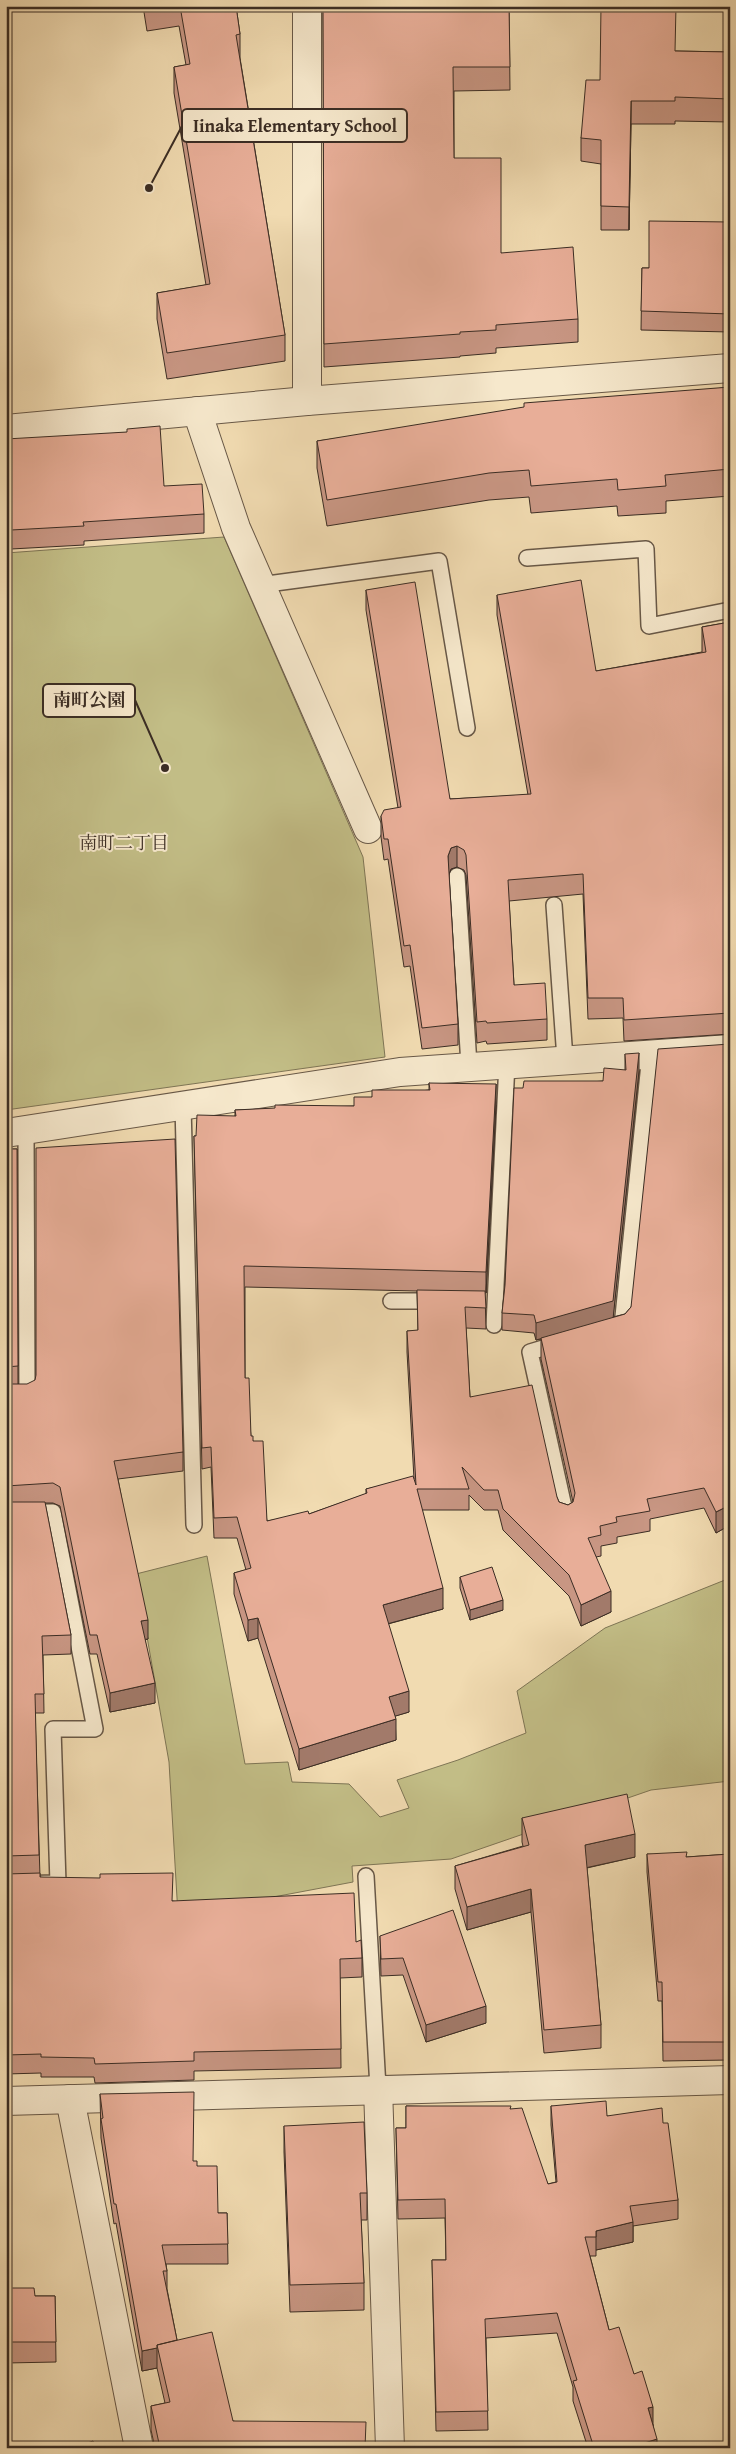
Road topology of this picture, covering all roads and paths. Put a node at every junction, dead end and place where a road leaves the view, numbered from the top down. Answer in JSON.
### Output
{"nodes":[{"id":1,"x":307,"y":6,"type":"edge"},
{"id":2,"x":730,"y":368,"type":"edge"},
{"id":3,"x":308,"y":401,"type":"junction"},
{"id":4,"x":197,"y":412,"type":"junction"},
{"id":5,"x":6,"y":429,"type":"edge"},
{"id":6,"x":527,"y":558,"type":"dead end"},
{"id":7,"x":260,"y":584,"type":"junction"},
{"id":8,"x":730,"y":610,"type":"edge"},
{"id":9,"x":467,"y":728,"type":"dead end"},
{"id":10,"x":368,"y":829,"type":"dead end"},
{"id":11,"x":457,"y":876,"type":"dead end"},
{"id":12,"x":554,"y":905,"type":"dead end"},
{"id":13,"x":730,"y":1049,"type":"edge"},
{"id":14,"x":650,"y":1054,"type":"junction"},
{"id":15,"x":565,"y":1059,"type":"junction"},
{"id":16,"x":507,"y":1063,"type":"junction"},
{"id":17,"x":469,"y":1065,"type":"junction"},
{"id":18,"x":183,"y":1106,"type":"junction"},
{"id":19,"x":16,"y":1132,"type":"edge"},
{"id":20,"x":391,"y":1301,"type":"dead end"},
{"id":21,"x":448,"y":1301,"type":"edge"},
{"id":22,"x":477,"y":1302,"type":"edge"},
{"id":23,"x":496,"y":1302,"type":"junction"},
{"id":24,"x":494,"y":1325,"type":"dead end"},
{"id":25,"x":604,"y":1331,"type":"edge"},
{"id":26,"x":576,"y":1339,"type":"edge"},
{"id":27,"x":6,"y":1395,"type":"edge"},
{"id":28,"x":6,"y":1513,"type":"edge"},
{"id":29,"x":566,"y":1516,"type":"edge"},
{"id":30,"x":194,"y":1525,"type":"dead end"},
{"id":31,"x":366,"y":1876,"type":"dead end"},
{"id":32,"x":6,"y":1884,"type":"edge"},
{"id":33,"x":730,"y":2080,"type":"edge"},
{"id":34,"x":378,"y":2088,"type":"junction"},
{"id":35,"x":70,"y":2099,"type":"junction"},
{"id":36,"x":6,"y":2101,"type":"edge"},
{"id":37,"x":139,"y":2448,"type":"edge"},
{"id":38,"x":390,"y":2448,"type":"edge"}],
"edges":[{"from":1,"to":3,"type":"street"},
{"from":2,"to":3,"type":"street"},
{"from":3,"to":4,"type":"street"},
{"from":4,"to":5,"type":"street"},
{"from":4,"to":7,"type":"street"},
{"from":6,"to":8,"type":"lane"},
{"from":7,"to":9,"type":"lane"},
{"from":7,"to":10,"type":"street"},
{"from":11,"to":17,"type":"lane"},
{"from":12,"to":15,"type":"lane"},
{"from":13,"to":14,"type":"street"},
{"from":14,"to":15,"type":"street"},
{"from":14,"to":25,"type":"lane"},
{"from":15,"to":16,"type":"street"},
{"from":16,"to":17,"type":"street"},
{"from":16,"to":23,"type":"lane"},
{"from":17,"to":18,"type":"street"},
{"from":18,"to":19,"type":"street"},
{"from":18,"to":30,"type":"lane"},
{"from":19,"to":27,"type":"lane"},
{"from":20,"to":21,"type":"lane"},
{"from":22,"to":23,"type":"lane"},
{"from":23,"to":24,"type":"lane"},
{"from":26,"to":29,"type":"lane"},
{"from":28,"to":32,"type":"lane"},
{"from":31,"to":34,"type":"lane"},
{"from":33,"to":34,"type":"street"},
{"from":34,"to":35,"type":"street"},
{"from":34,"to":38,"type":"street"},
{"from":35,"to":36,"type":"street"},
{"from":35,"to":37,"type":"street"}]}
